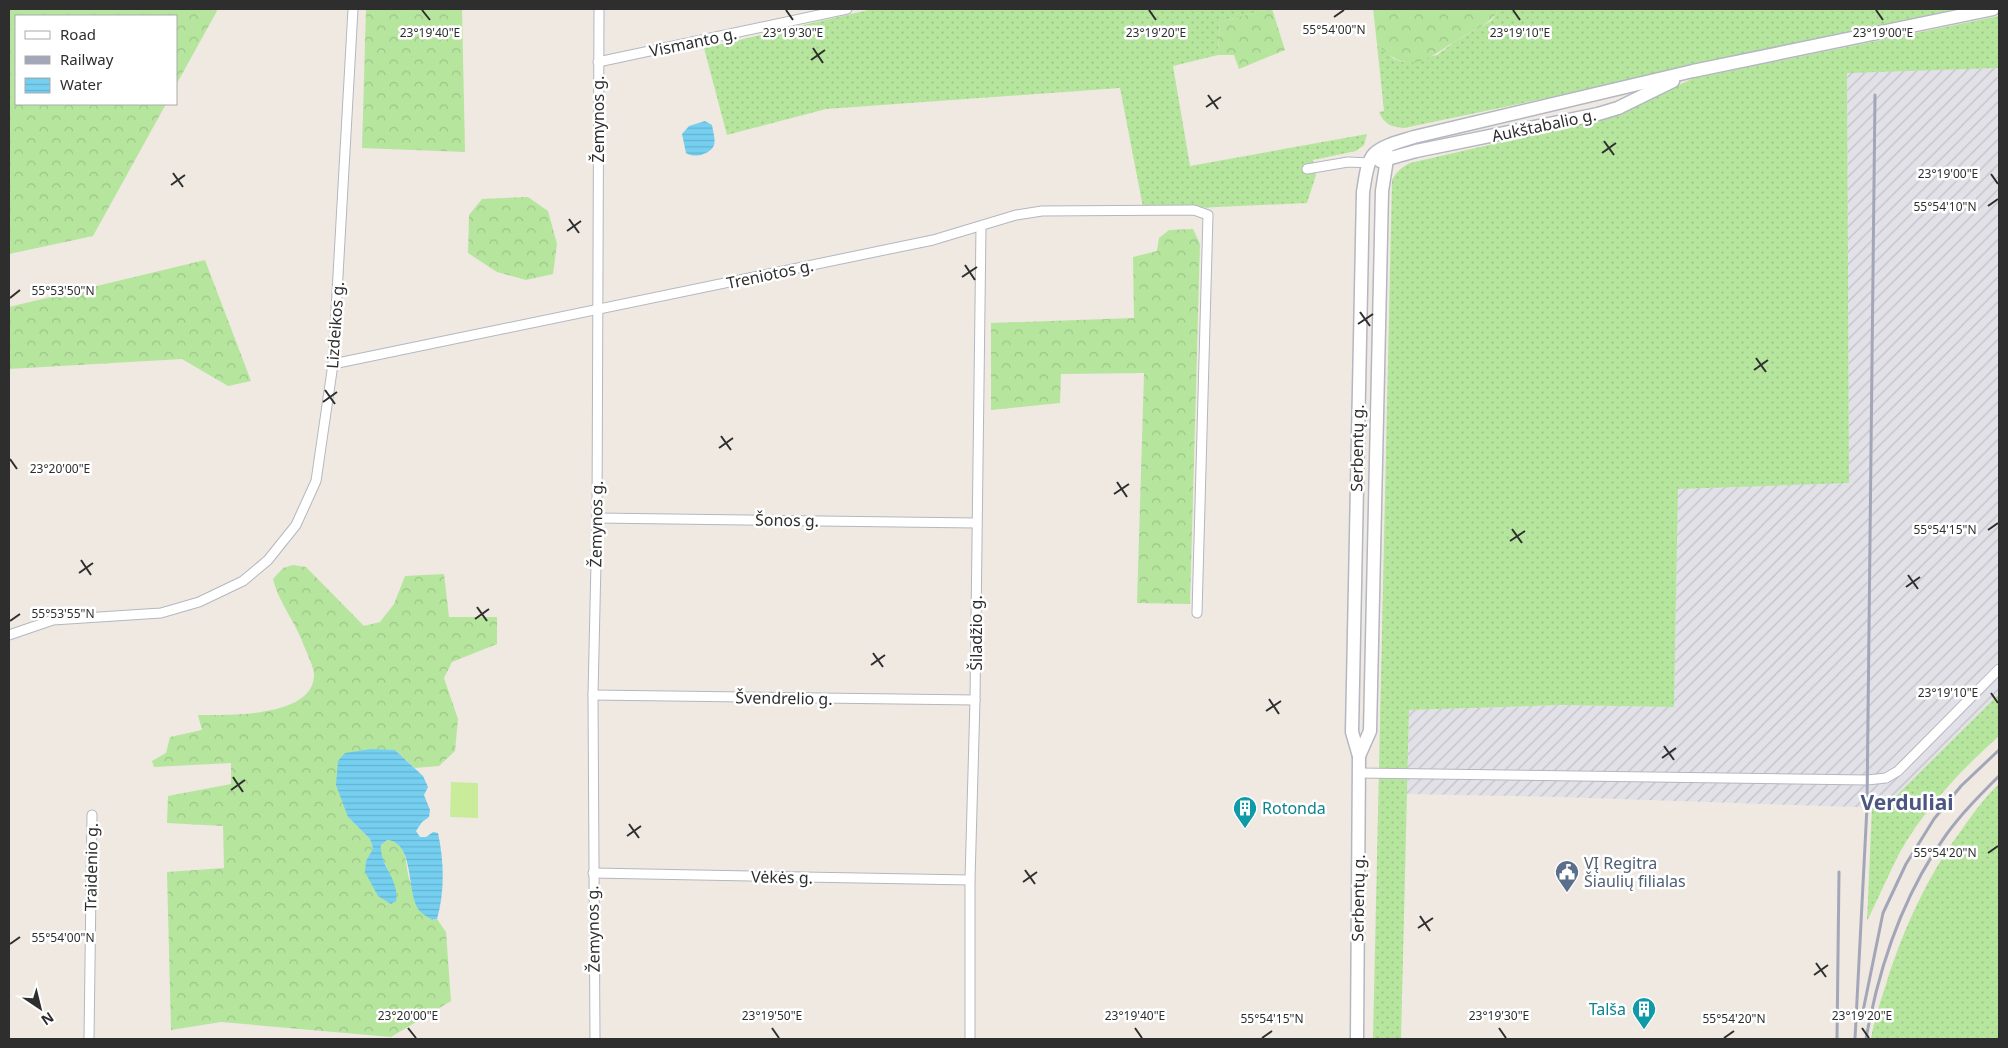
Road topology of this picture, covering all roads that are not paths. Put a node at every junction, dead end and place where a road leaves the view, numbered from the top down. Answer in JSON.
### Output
{"nodes":[{"id":1,"x":353,"y":9,"type":"edge"},
{"id":2,"x":599,"y":9,"type":"edge"},
{"id":3,"x":847,"y":9,"type":"edge"},
{"id":4,"x":1994,"y":9,"type":"edge"},
{"id":5,"x":598,"y":62,"type":"junction"},
{"id":6,"x":1693,"y":71,"type":"junction"},
{"id":7,"x":1387,"y":153,"type":"junction"},
{"id":8,"x":1370,"y":164,"type":"junction"},
{"id":9,"x":1307,"y":169,"type":"dead end"},
{"id":10,"x":981,"y":227,"type":"junction"},
{"id":11,"x":597,"y":309,"type":"junction"},
{"id":12,"x":333,"y":364,"type":"junction"},
{"id":13,"x":597,"y":518,"type":"junction"},
{"id":14,"x":976,"y":523,"type":"junction"},
{"id":15,"x":1197,"y":613,"type":"dead end"},
{"id":16,"x":9,"y":635,"type":"edge"},
{"id":17,"x":1999,"y":669,"type":"edge"},
{"id":18,"x":593,"y":695,"type":"junction"},
{"id":19,"x":976,"y":700,"type":"junction"},
{"id":20,"x":1359,"y":756,"type":"junction"},
{"id":21,"x":1359,"y":773,"type":"junction"},
{"id":22,"x":92,"y":815,"type":"dead end"},
{"id":23,"x":593,"y":874,"type":"junction"},
{"id":24,"x":970,"y":880,"type":"junction"},
{"id":25,"x":89,"y":1039,"type":"edge"},
{"id":26,"x":595,"y":1039,"type":"edge"},
{"id":27,"x":970,"y":1039,"type":"edge"},
{"id":28,"x":1357,"y":1039,"type":"edge"}],
"edges":[{"from":1,"to":12,"type":"street","name":"Lizdeikos g."},
{"from":2,"to":5,"type":"street","name":"Žemynos g."},
{"from":3,"to":5,"type":"street","name":"Vismanto g."},
{"from":4,"to":6,"type":"main road","name":"Aukštabalio g."},
{"from":5,"to":11,"type":"street","name":"Žemynos g."},
{"from":6,"to":7,"type":"main road","name":"Aukštabalio g."},
{"from":6,"to":7,"type":"main road","name":"Aukštabalio g."},
{"from":7,"to":8,"type":"main road"},
{"from":7,"to":20,"type":"main road","name":"Serbentų g."},
{"from":8,"to":9,"type":"street"},
{"from":8,"to":20,"type":"main road","name":"Serbentų g."},
{"from":10,"to":11,"type":"street","name":"Treniotos g."},
{"from":10,"to":14,"type":"street","name":"Šiladžio g."},
{"from":10,"to":15,"type":"street","name":"Treniotos g."},
{"from":11,"to":12,"type":"street","name":"Treniotos g."},
{"from":11,"to":13,"type":"street","name":"Žemynos g."},
{"from":12,"to":16,"type":"street","name":"Lizdeikos g."},
{"from":13,"to":14,"type":"street","name":"Šonos g."},
{"from":13,"to":18,"type":"street","name":"Žemynos g."},
{"from":14,"to":19,"type":"street","name":"Šiladžio g."},
{"from":17,"to":21,"type":"street"},
{"from":18,"to":19,"type":"street","name":"Švendrelio g."},
{"from":18,"to":23,"type":"street","name":"Žemynos g."},
{"from":19,"to":24,"type":"street","name":"Šiladžio g."},
{"from":20,"to":21,"type":"main road","name":"Serbentų g."},
{"from":21,"to":28,"type":"main road","name":"Serbentų g."},
{"from":22,"to":25,"type":"street","name":"Traidenio g."},
{"from":23,"to":24,"type":"street","name":"Vėkės g."},
{"from":23,"to":26,"type":"street","name":"Žemynos g."},
{"from":24,"to":27,"type":"street","name":"Šiladžio g."}]}
